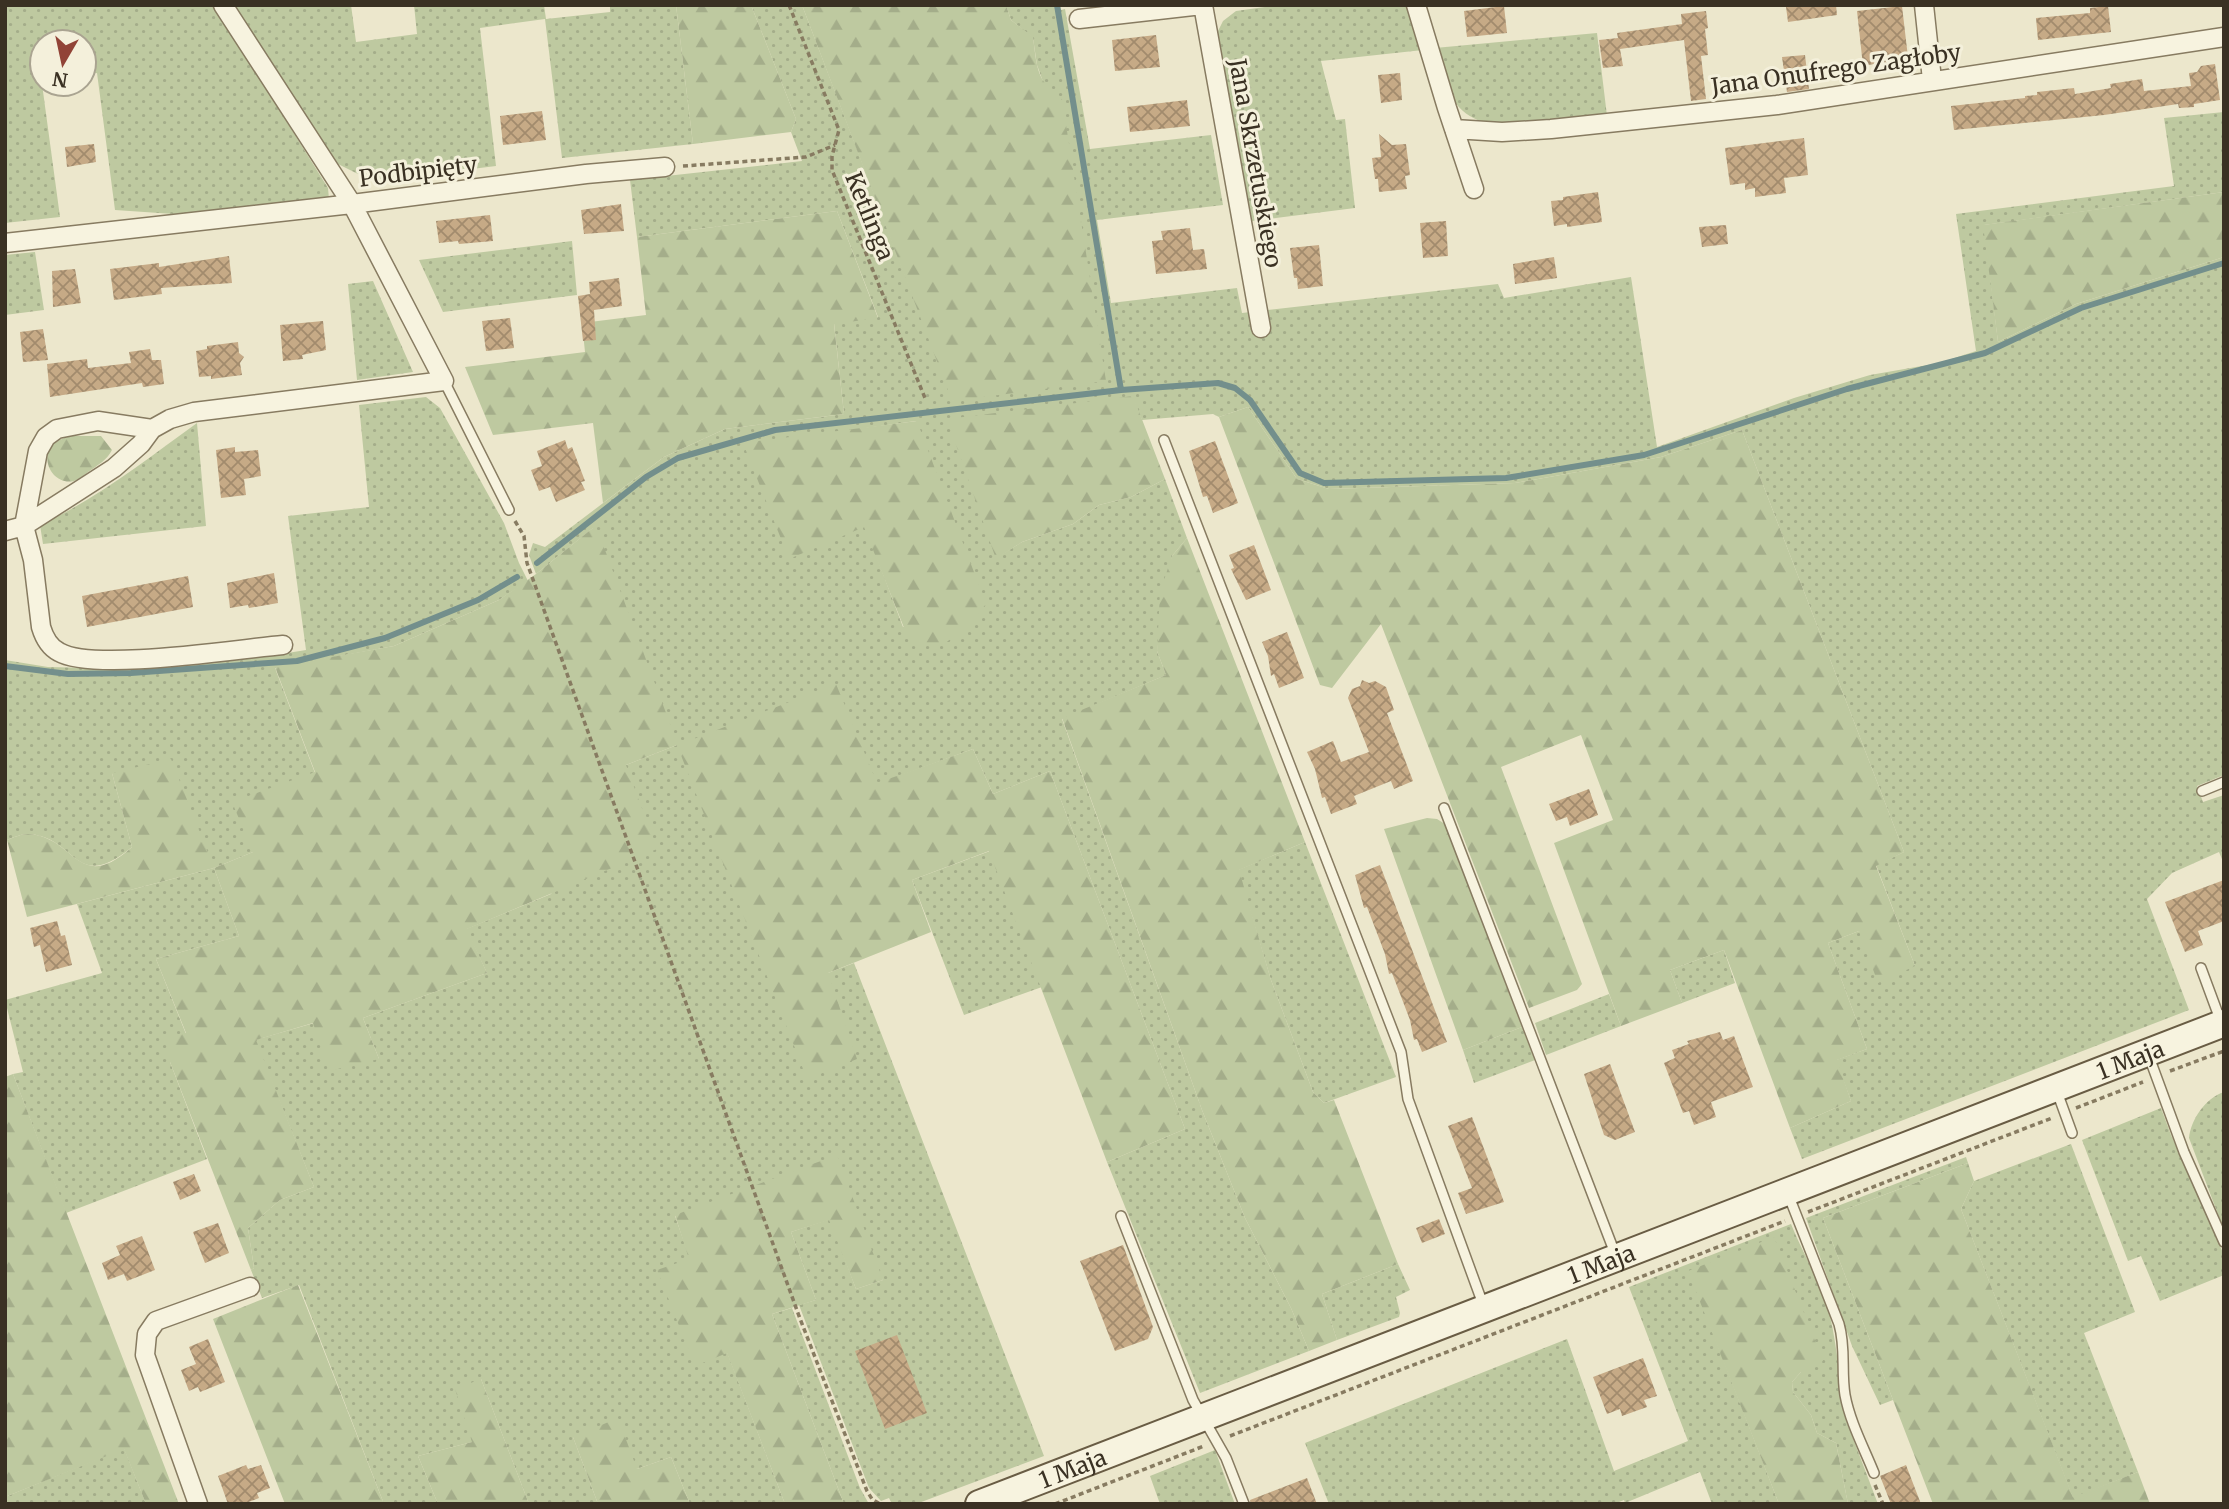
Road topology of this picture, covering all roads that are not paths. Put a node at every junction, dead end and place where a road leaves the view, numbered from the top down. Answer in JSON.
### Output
{"nodes":[{"id":1,"x":223,"y":5,"type":"edge"},
{"id":2,"x":1202,"y":5,"type":"edge"},
{"id":3,"x":1416,"y":5,"type":"edge"},
{"id":4,"x":1924,"y":5,"type":"edge"},
{"id":5,"x":1079,"y":19,"type":"dead end"},
{"id":6,"x":2224,"y":37,"type":"edge"},
{"id":7,"x":1932,"y":80,"type":"junction"},
{"id":8,"x":1454,"y":129,"type":"junction"},
{"id":9,"x":666,"y":167,"type":"road end"},
{"id":10,"x":1474,"y":189,"type":"dead end"},
{"id":11,"x":352,"y":204,"type":"junction"},
{"id":12,"x":5,"y":243,"type":"edge"},
{"id":13,"x":1261,"y":328,"type":"dead end"},
{"id":14,"x":444,"y":381,"type":"junction"},
{"id":15,"x":152,"y":429,"type":"junction"},
{"id":16,"x":1164,"y":440,"type":"dead end"},
{"id":17,"x":509,"y":510,"type":"road end"},
{"id":18,"x":24,"y":526,"type":"junction"},
{"id":19,"x":5,"y":531,"type":"edge"},
{"id":20,"x":283,"y":645,"type":"dead end"},
{"id":21,"x":2224,"y":782,"type":"edge"},
{"id":22,"x":2202,"y":790,"type":"dead end"},
{"id":23,"x":1444,"y":808,"type":"dead end"},
{"id":24,"x":2201,"y":968,"type":"dead end"},
{"id":25,"x":2223,"y":1023,"type":"edge"},
{"id":26,"x":2152,"y":1064,"type":"junction"},
{"id":27,"x":2055,"y":1088,"type":"junction"},
{"id":28,"x":2073,"y":1133,"type":"dead end"},
{"id":29,"x":1793,"y":1204,"type":"junction"},
{"id":30,"x":1121,"y":1216,"type":"dead end"},
{"id":31,"x":2224,"y":1242,"type":"edge"},
{"id":32,"x":1617,"y":1258,"type":"junction"},
{"id":33,"x":250,"y":1286,"type":"dead end"},
{"id":34,"x":1485,"y":1308,"type":"junction"},
{"id":35,"x":1203,"y":1417,"type":"junction"},
{"id":36,"x":1874,"y":1473,"type":"dead end"},
{"id":37,"x":198,"y":1504,"type":"edge"},
{"id":38,"x":979,"y":1504,"type":"edge"},
{"id":39,"x":1244,"y":1504,"type":"edge"}],
"edges":[{"from":1,"to":11,"type":"street"},
{"from":2,"to":5,"type":"street","name":"Jana Skrzetuskiego"},
{"from":2,"to":13,"type":"street","name":"Jana Skrzetuskiego"},
{"from":3,"to":8,"type":"street"},
{"from":4,"to":7,"type":"street"},
{"from":6,"to":7,"type":"street","name":"Jana Onufrego Zagłoby"},
{"from":7,"to":8,"type":"street","name":"Jana Onufrego Zagłoby"},
{"from":8,"to":10,"type":"street"},
{"from":9,"to":11,"type":"street","name":"Podbipięty"},
{"from":11,"to":12,"type":"street","name":"Podbipięty"},
{"from":11,"to":14,"type":"street"},
{"from":14,"to":15,"type":"street"},
{"from":14,"to":17,"type":"lane"},
{"from":15,"to":18,"type":"street"},
{"from":15,"to":18,"type":"street"},
{"from":16,"to":34,"type":"lane"},
{"from":18,"to":19,"type":"street"},
{"from":18,"to":20,"type":"street"},
{"from":21,"to":22,"type":"lane"},
{"from":23,"to":32,"type":"lane"},
{"from":24,"to":25,"type":"lane"},
{"from":25,"to":26,"type":"main road","name":"1 Maja"},
{"from":26,"to":27,"type":"main road","name":"1 Maja"},
{"from":26,"to":31,"type":"lane"},
{"from":27,"to":28,"type":"lane"},
{"from":27,"to":29,"type":"main road","name":"1 Maja"},
{"from":29,"to":32,"type":"main road","name":"1 Maja"},
{"from":29,"to":36,"type":"lane"},
{"from":30,"to":35,"type":"lane"},
{"from":32,"to":34,"type":"main road","name":"1 Maja"},
{"from":33,"to":37,"type":"street"},
{"from":34,"to":35,"type":"main road","name":"1 Maja"},
{"from":35,"to":38,"type":"main road","name":"1 Maja"},
{"from":35,"to":39,"type":"lane"}]}
